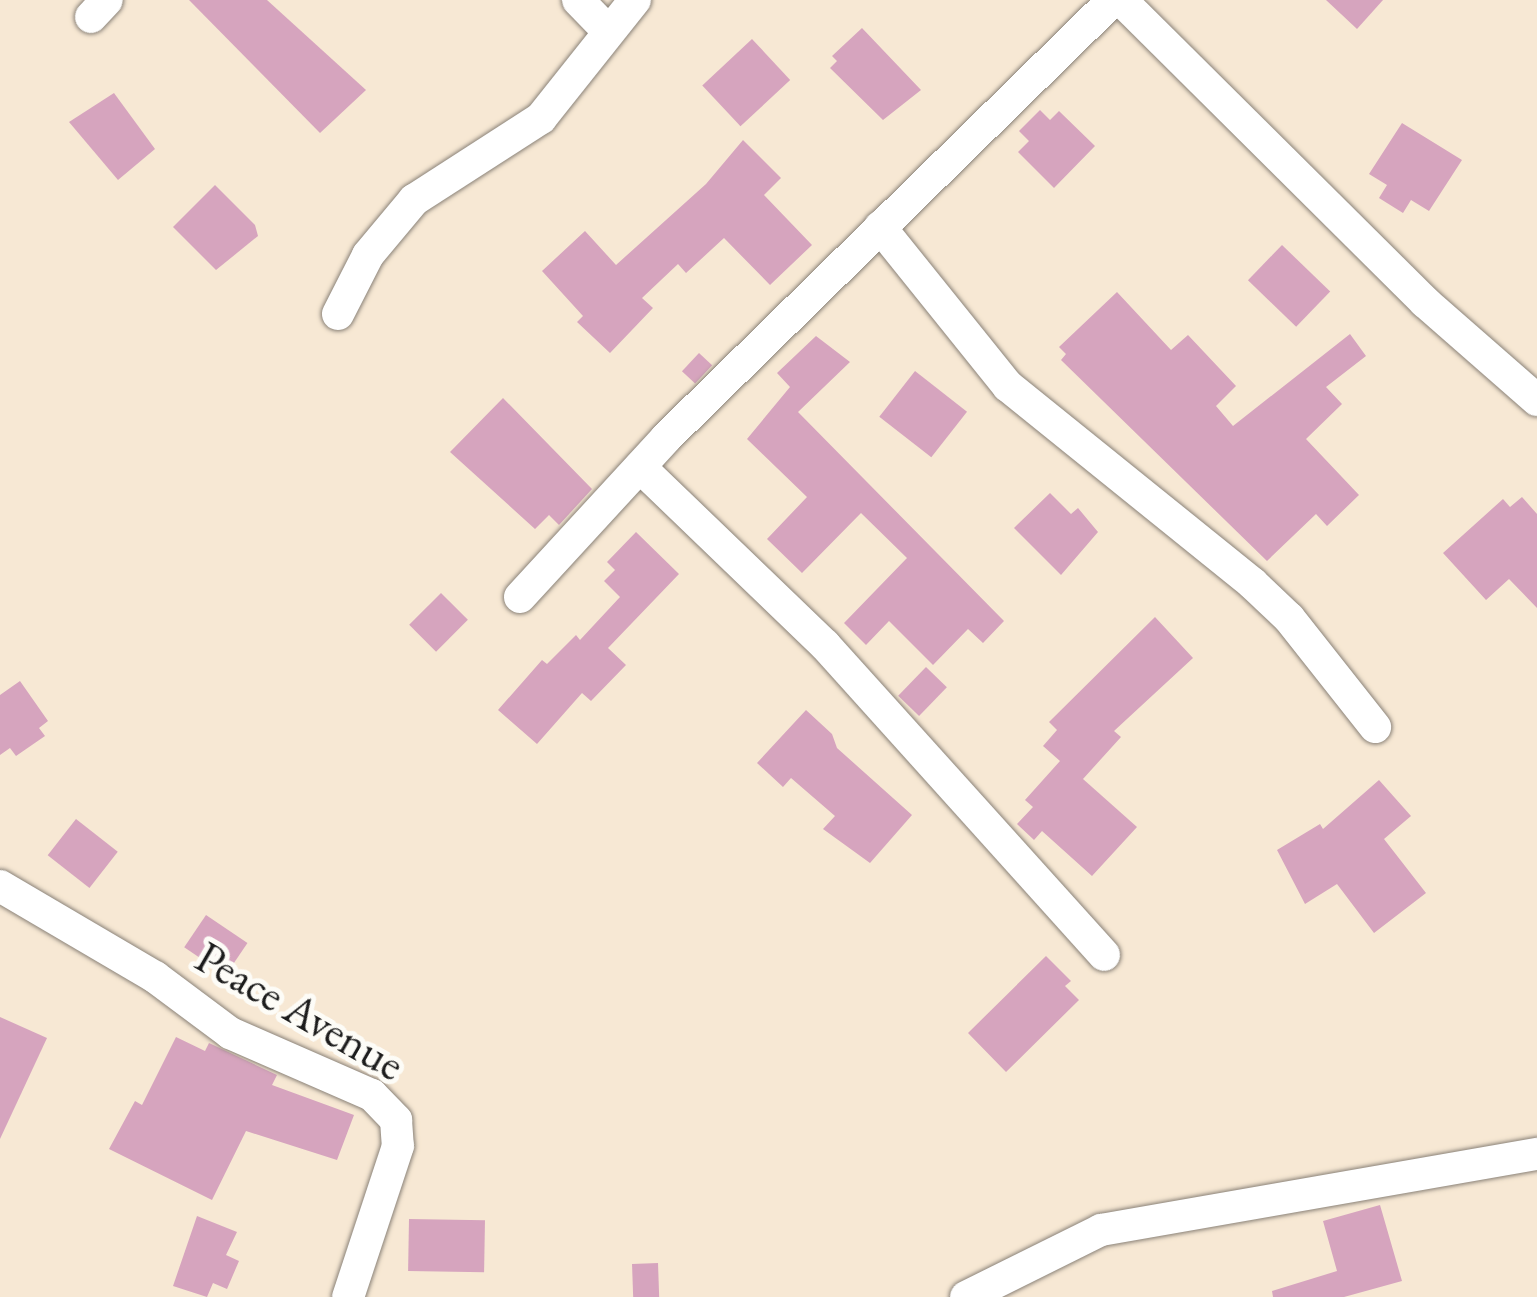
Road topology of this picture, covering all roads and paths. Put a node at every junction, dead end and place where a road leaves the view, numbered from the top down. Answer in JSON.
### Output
{"nodes":[{"id":1,"x":578,"y":0,"type":"edge"},
{"id":2,"x":635,"y":0,"type":"edge"},
{"id":3,"x":1112,"y":0,"type":"edge"},
{"id":4,"x":1120,"y":0,"type":"edge"},
{"id":5,"x":608,"y":30,"type":"junction"},
{"id":6,"x":880,"y":227,"type":"junction"},
{"id":7,"x":338,"y":314,"type":"dead end"},
{"id":8,"x":1537,"y":400,"type":"edge"},
{"id":9,"x":640,"y":466,"type":"junction"},
{"id":10,"x":520,"y":596,"type":"dead end"},
{"id":11,"x":1375,"y":726,"type":"dead end"},
{"id":12,"x":0,"y":886,"type":"edge"},
{"id":13,"x":1104,"y":955,"type":"dead end"},
{"id":14,"x":1537,"y":1154,"type":"edge"},
{"id":15,"x":348,"y":1297,"type":"edge"},
{"id":16,"x":966,"y":1297,"type":"edge"}],
"edges":[{"from":1,"to":5,"type":"street"},
{"from":2,"to":5,"type":"street"},
{"from":3,"to":6,"type":"street"},
{"from":4,"to":8,"type":"street"},
{"from":5,"to":7,"type":"street"},
{"from":6,"to":9,"type":"street"},
{"from":6,"to":11,"type":"street"},
{"from":9,"to":10,"type":"street"},
{"from":9,"to":13,"type":"street"},
{"from":12,"to":15,"type":"street","name":"Peace Avenue"},
{"from":14,"to":16,"type":"street"}]}
